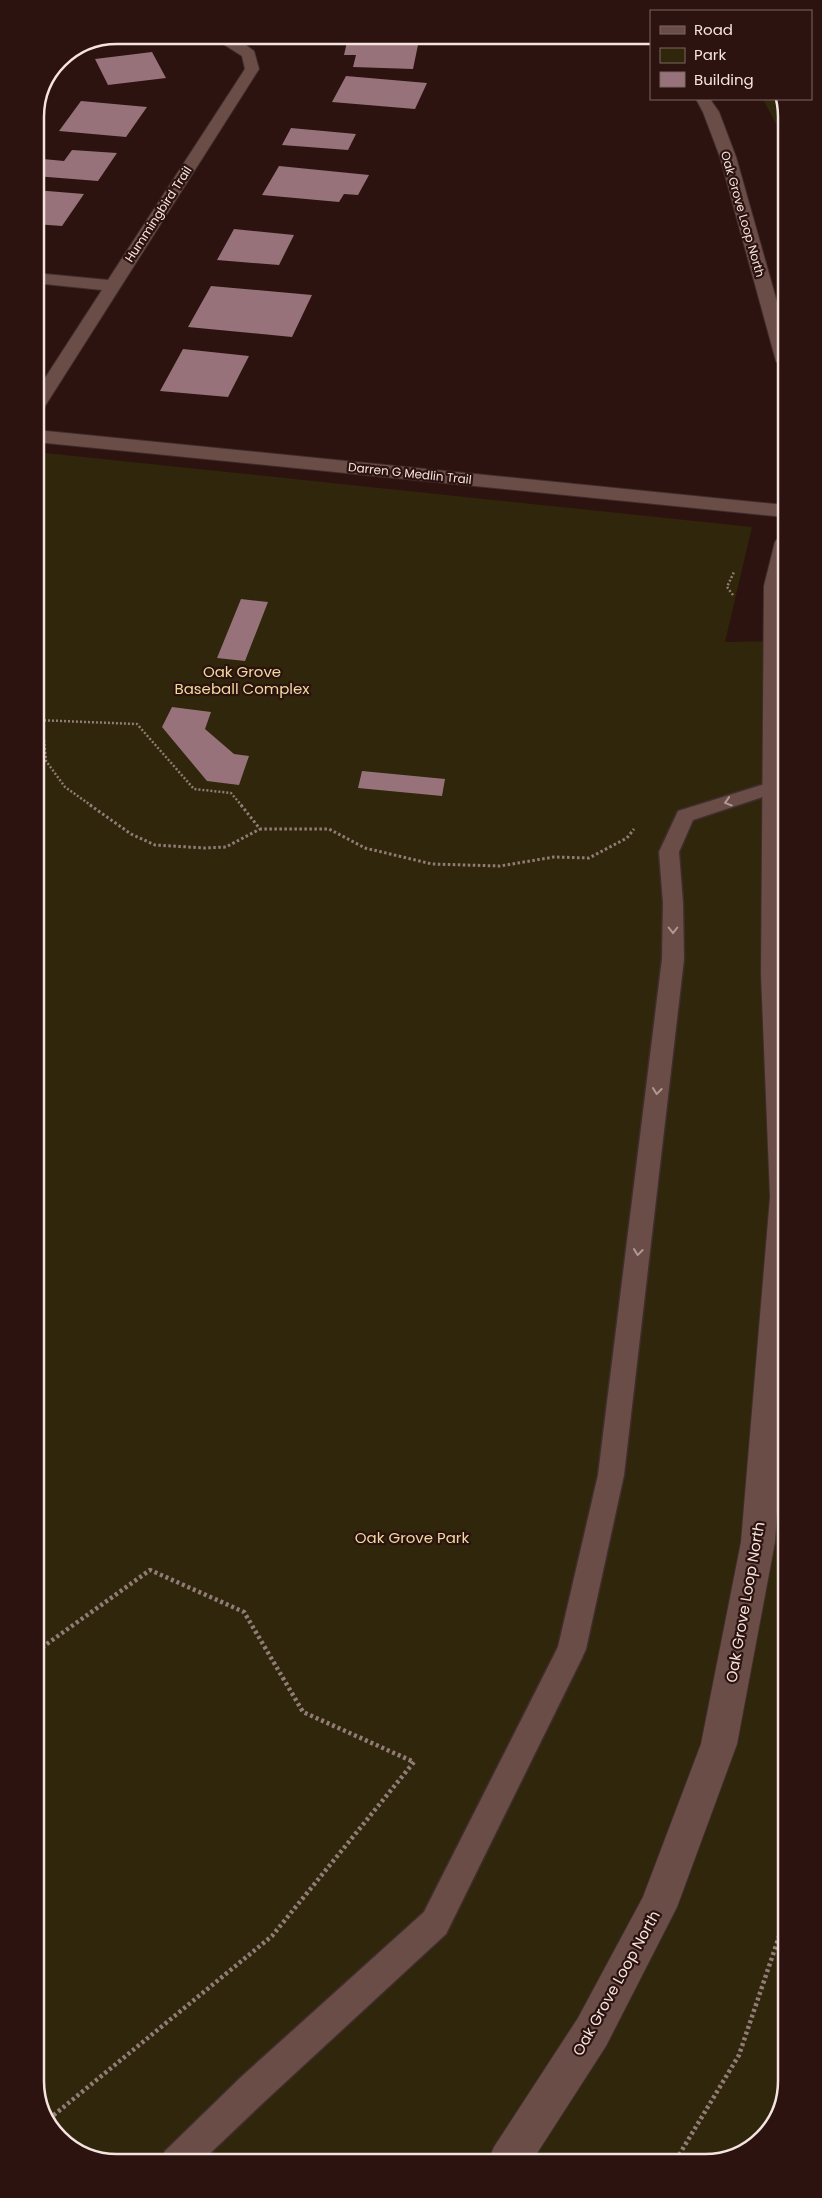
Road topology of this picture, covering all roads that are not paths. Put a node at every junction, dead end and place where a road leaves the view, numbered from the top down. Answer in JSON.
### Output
{"nodes":[{"id":1,"x":235,"y":44,"type":"edge"},
{"id":2,"x":704,"y":100,"type":"edge"},
{"id":3,"x":44,"y":279,"type":"edge"},
{"id":4,"x":112,"y":286,"type":"junction"},
{"id":5,"x":778,"y":340,"type":"edge"},
{"id":6,"x":44,"y":393,"type":"edge"},
{"id":7,"x":44,"y":437,"type":"edge"},
{"id":8,"x":778,"y":510,"type":"edge"},
{"id":9,"x":778,"y":573,"type":"edge"},
{"id":10,"x":774,"y":788,"type":"junction"},
{"id":11,"x":778,"y":1063,"type":"edge"},
{"id":12,"x":778,"y":1276,"type":"edge"},
{"id":13,"x":185,"y":2154,"type":"edge"},
{"id":14,"x":513,"y":2154,"type":"edge"}],
"edges":[{"from":1,"to":4,"type":"street","name":"Hummingbird Trail"},
{"from":2,"to":5,"type":"street","name":"Oak Grove Loop North"},
{"from":3,"to":4,"type":"street"},
{"from":4,"to":6,"type":"street","name":"Hummingbird Trail"},
{"from":7,"to":8,"type":"street","name":"Darren G Medlin Trail"},
{"from":9,"to":10,"type":"street","name":"Oak Grove Loop North"},
{"from":10,"to":11,"type":"street","name":"Oak Grove Loop North"},
{"from":10,"to":13,"type":"lane","one_way":true},
{"from":12,"to":14,"type":"street","name":"Oak Grove Loop North"}]}
